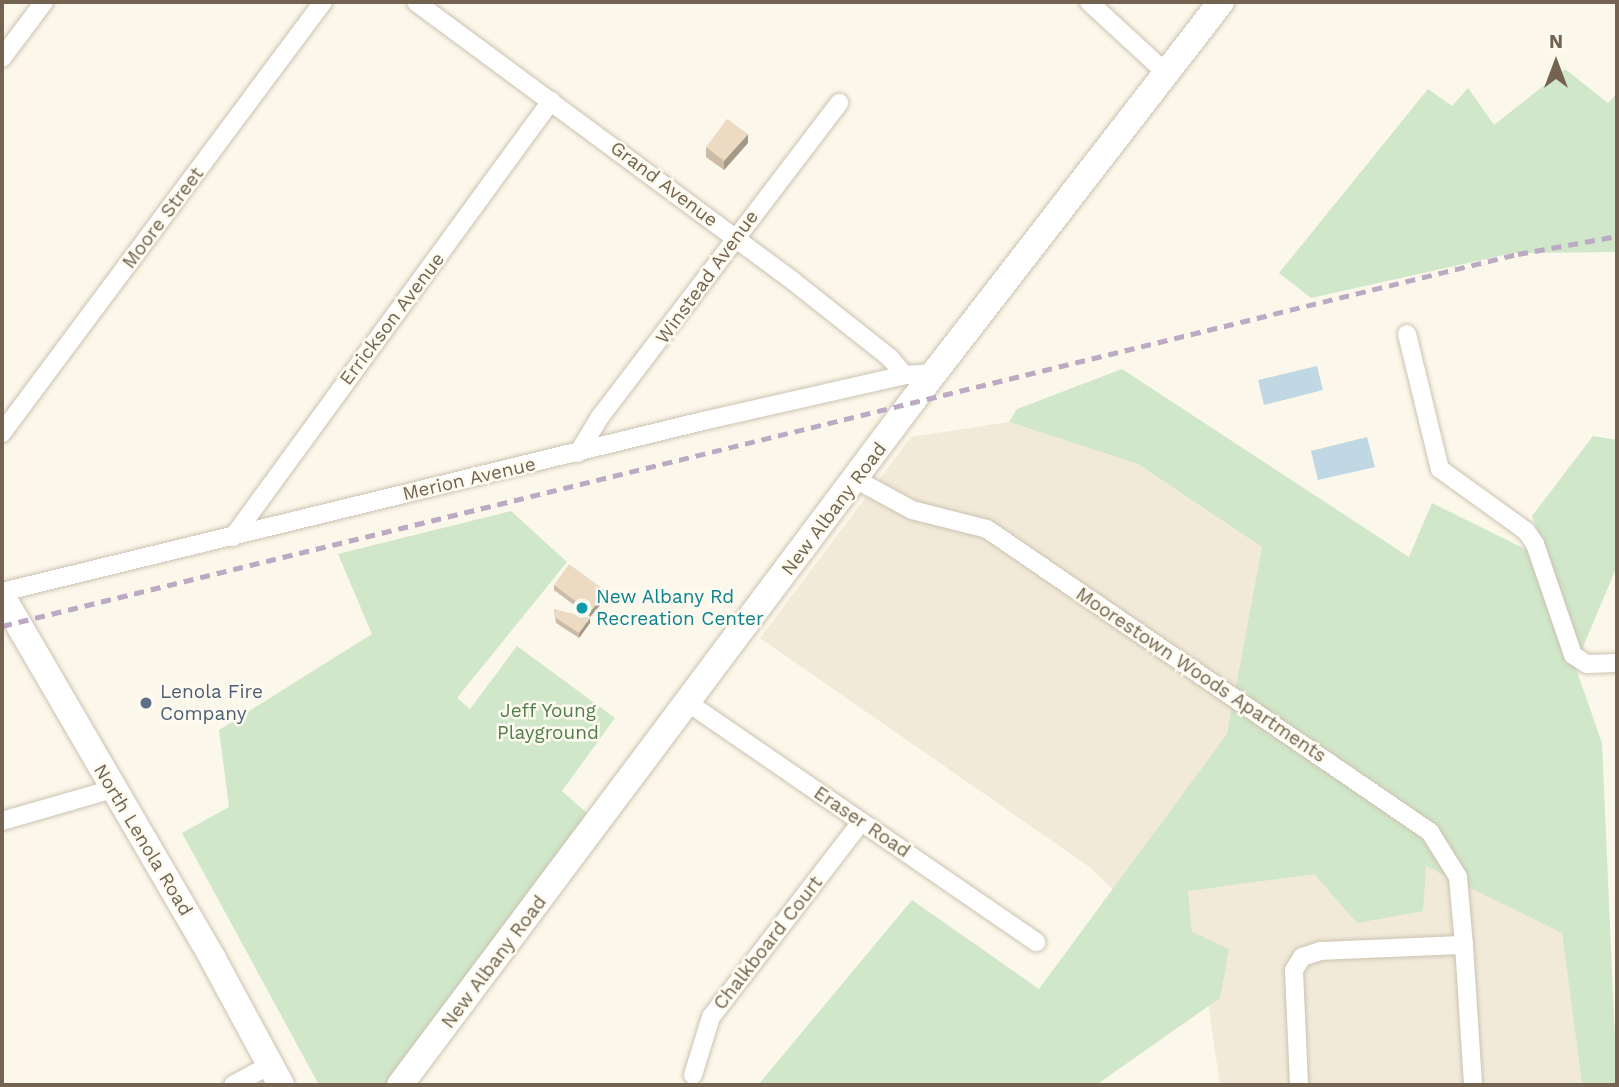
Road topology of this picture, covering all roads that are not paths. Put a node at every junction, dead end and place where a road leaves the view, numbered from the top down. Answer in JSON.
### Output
{"nodes":[{"id":1,"x":44,"y":2,"type":"edge"},
{"id":2,"x":323,"y":2,"type":"edge"},
{"id":3,"x":416,"y":2,"type":"edge"},
{"id":4,"x":1089,"y":2,"type":"edge"},
{"id":5,"x":1221,"y":2,"type":"edge"},
{"id":6,"x":2,"y":58,"type":"edge"},
{"id":7,"x":1167,"y":74,"type":"junction"},
{"id":8,"x":551,"y":101,"type":"junction"},
{"id":9,"x":839,"y":103,"type":"dead end"},
{"id":10,"x":735,"y":238,"type":"junction"},
{"id":11,"x":1407,"y":334,"type":"dead end"},
{"id":12,"x":937,"y":373,"type":"junction"},
{"id":13,"x":905,"y":375,"type":"junction"},
{"id":14,"x":2,"y":433,"type":"edge"},
{"id":15,"x":578,"y":453,"type":"junction"},
{"id":16,"x":857,"y":480,"type":"junction"},
{"id":17,"x":233,"y":537,"type":"junction"},
{"id":18,"x":2,"y":594,"type":"edge"},
{"id":19,"x":1617,"y":663,"type":"edge"},
{"id":20,"x":687,"y":702,"type":"junction"},
{"id":21,"x":113,"y":789,"type":"junction"},
{"id":22,"x":2,"y":821,"type":"edge"},
{"id":23,"x":862,"y":821,"type":"junction"},
{"id":24,"x":1036,"y":942,"type":"dead end"},
{"id":25,"x":1464,"y":945,"type":"junction"},
{"id":26,"x":276,"y":1075,"type":"edge"},
{"id":27,"x":693,"y":1075,"type":"dead end"},
{"id":28,"x":233,"y":1085,"type":"edge"},
{"id":29,"x":400,"y":1085,"type":"edge"},
{"id":30,"x":1299,"y":1085,"type":"edge"},
{"id":31,"x":1473,"y":1085,"type":"edge"}],
"edges":[{"from":1,"to":6,"type":"street"},
{"from":2,"to":14,"type":"street","name":"Moore Street"},
{"from":3,"to":8,"type":"street","name":"Grand Avenue"},
{"from":4,"to":7,"type":"street"},
{"from":5,"to":7,"type":"main road","name":"New Albany Road"},
{"from":7,"to":12,"type":"main road","name":"New Albany Road"},
{"from":8,"to":10,"type":"street","name":"Grand Avenue"},
{"from":8,"to":17,"type":"street","name":"Errickson Avenue"},
{"from":9,"to":10,"type":"street","name":"Winstead Avenue"},
{"from":10,"to":13,"type":"street","name":"Grand Avenue"},
{"from":10,"to":15,"type":"street","name":"Winstead Avenue"},
{"from":11,"to":19,"type":"street"},
{"from":12,"to":13,"type":"street","name":"Merion Avenue"},
{"from":12,"to":16,"type":"main road","name":"New Albany Road"},
{"from":13,"to":15,"type":"street","name":"Merion Avenue"},
{"from":15,"to":17,"type":"street","name":"Merion Avenue"},
{"from":16,"to":20,"type":"main road","name":"New Albany Road"},
{"from":16,"to":25,"type":"street","name":"Moorestown Woods Apartments"},
{"from":17,"to":18,"type":"street","name":"Merion Avenue"},
{"from":18,"to":21,"type":"main road","name":"North Lenola Road"},
{"from":20,"to":23,"type":"street","name":"Eraser Road"},
{"from":20,"to":29,"type":"main road","name":"New Albany Road"},
{"from":21,"to":22,"type":"street"},
{"from":21,"to":26,"type":"main road","name":"North Lenola Road"},
{"from":23,"to":24,"type":"street","name":"Eraser Road"},
{"from":23,"to":27,"type":"street","name":"Chalkboard Court"},
{"from":25,"to":30,"type":"street"},
{"from":25,"to":31,"type":"street","name":"Moorestown Woods Apartments"},
{"from":26,"to":28,"type":"street"}]}
